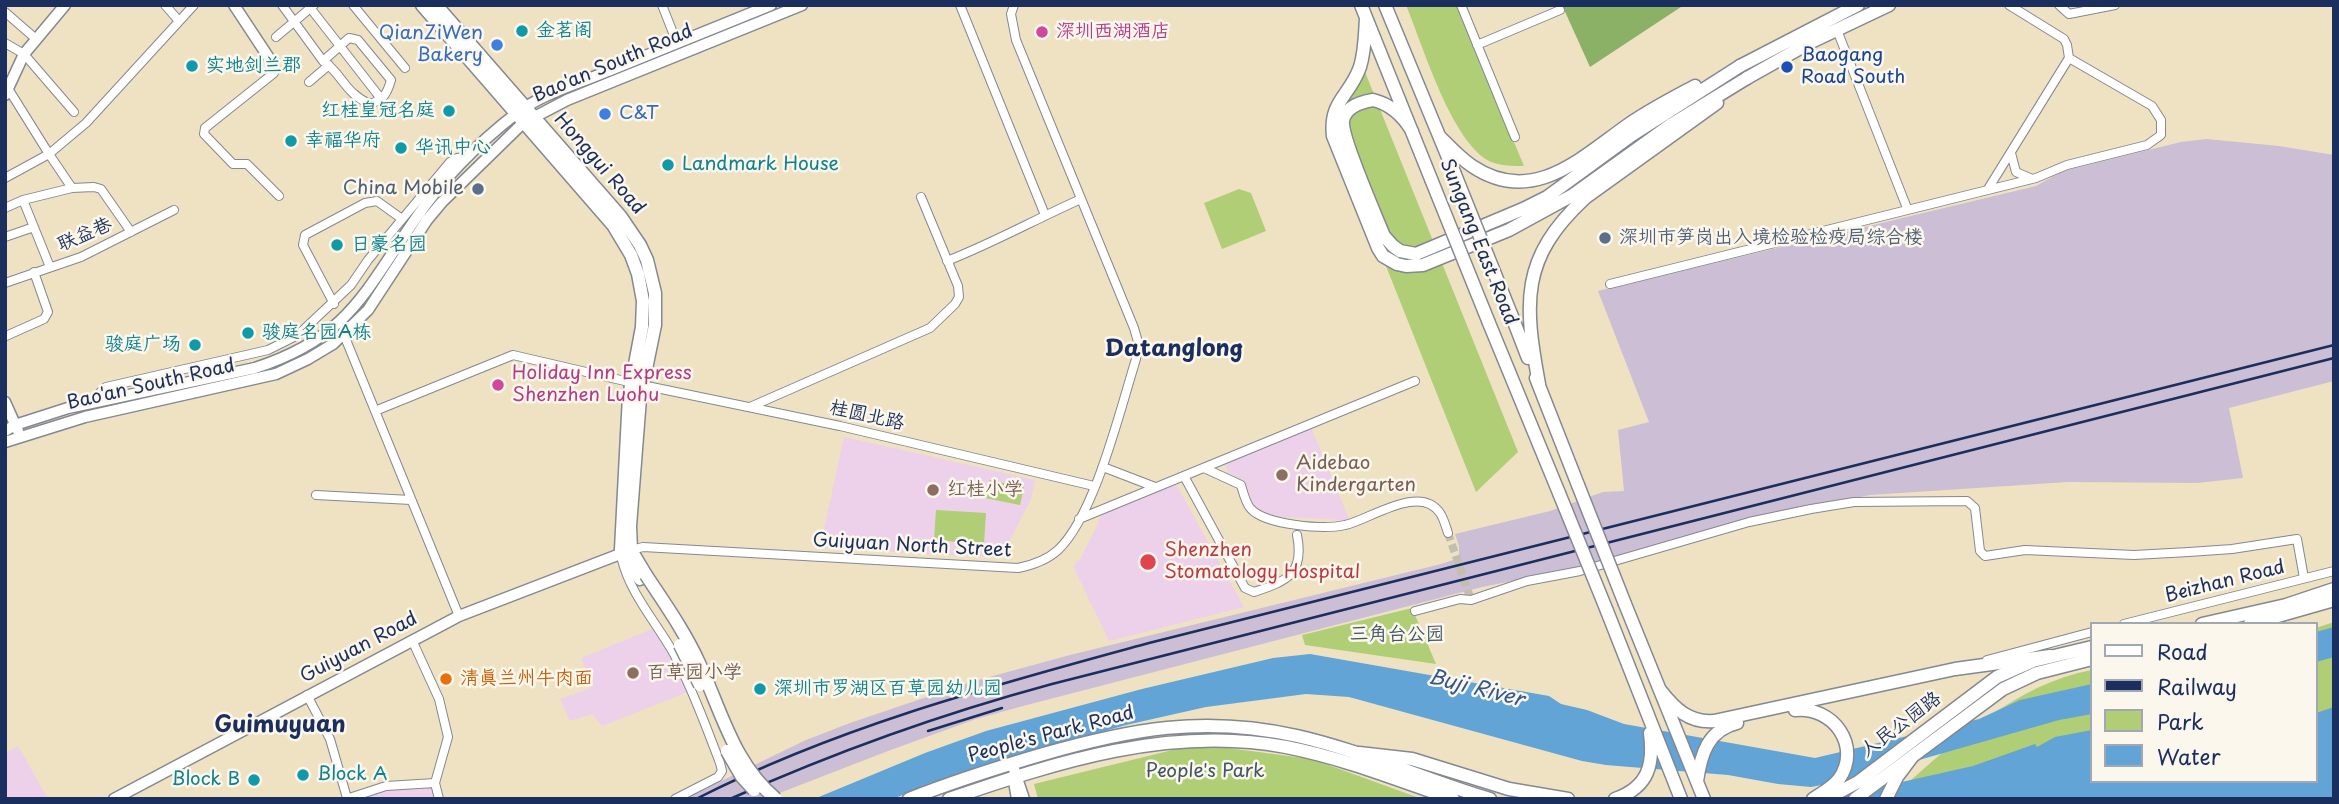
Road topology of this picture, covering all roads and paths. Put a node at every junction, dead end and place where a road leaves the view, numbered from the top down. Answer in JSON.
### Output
{"nodes":[{"id":1,"x":65,"y":5,"type":"edge"},
{"id":2,"x":165,"y":5,"type":"edge"},
{"id":3,"x":194,"y":5,"type":"edge"},
{"id":4,"x":234,"y":5,"type":"edge"},
{"id":5,"x":282,"y":5,"type":"edge"},
{"id":6,"x":353,"y":5,"type":"edge"},
{"id":7,"x":422,"y":5,"type":"edge"},
{"id":8,"x":436,"y":5,"type":"edge"},
{"id":9,"x":662,"y":5,"type":"edge"},
{"id":10,"x":771,"y":5,"type":"edge"},
{"id":11,"x":802,"y":5,"type":"edge"},
{"id":12,"x":960,"y":5,"type":"edge"},
{"id":13,"x":1014,"y":5,"type":"edge"},
{"id":14,"x":1361,"y":5,"type":"edge"},
{"id":15,"x":1385,"y":5,"type":"edge"},
{"id":16,"x":1391,"y":5,"type":"edge"},
{"id":17,"x":1461,"y":5,"type":"edge"},
{"id":18,"x":1858,"y":5,"type":"edge"},
{"id":19,"x":1889,"y":5,"type":"edge"},
{"id":20,"x":2010,"y":5,"type":"edge"},
{"id":21,"x":2059,"y":5,"type":"edge"},
{"id":22,"x":2115,"y":5,"type":"edge"},
{"id":23,"x":311,"y":6,"type":"edge"},
{"id":24,"x":1560,"y":10,"type":"dead end"},
{"id":25,"x":5,"y":12,"type":"edge"},
{"id":26,"x":1366,"y":18,"type":"junction"},
{"id":27,"x":179,"y":22,"type":"junction"},
{"id":28,"x":294,"y":22,"type":"junction"},
{"id":29,"x":1393,"y":25,"type":"junction"},
{"id":30,"x":1837,"y":30,"type":"junction"},
{"id":31,"x":276,"y":37,"type":"dead end"},
{"id":32,"x":36,"y":38,"type":"junction"},
{"id":33,"x":5,"y":43,"type":"edge"},
{"id":34,"x":677,"y":43,"type":"junction"},
{"id":35,"x":1477,"y":45,"type":"junction"},
{"id":36,"x":340,"y":47,"type":"junction"},
{"id":37,"x":23,"y":54,"type":"junction"},
{"id":38,"x":269,"y":58,"type":"joint"},
{"id":39,"x":2069,"y":58,"type":"junction"},
{"id":40,"x":326,"y":63,"type":"junction"},
{"id":41,"x":1740,"y":66,"type":"junction"},
{"id":42,"x":405,"y":68,"type":"dead end"},
{"id":43,"x":1747,"y":78,"type":"junction"},
{"id":44,"x":309,"y":82,"type":"dead end"},
{"id":45,"x":7,"y":93,"type":"edge"},
{"id":46,"x":382,"y":100,"type":"junction"},
{"id":47,"x":74,"y":112,"type":"dead end"},
{"id":48,"x":524,"y":116,"type":"junction"},
{"id":49,"x":1412,"y":131,"type":"junction"},
{"id":50,"x":1440,"y":137,"type":"junction"},
{"id":51,"x":1515,"y":137,"type":"dead end"},
{"id":52,"x":49,"y":153,"type":"junction"},
{"id":53,"x":2011,"y":153,"type":"junction"},
{"id":54,"x":468,"y":157,"type":"junction"},
{"id":55,"x":5,"y":178,"type":"edge"},
{"id":56,"x":2036,"y":178,"type":"junction"},
{"id":57,"x":72,"y":188,"type":"junction"},
{"id":58,"x":1988,"y":189,"type":"junction"},
{"id":59,"x":279,"y":197,"type":"dead end"},
{"id":60,"x":921,"y":197,"type":"dead end"},
{"id":61,"x":1081,"y":199,"type":"junction"},
{"id":62,"x":23,"y":200,"type":"junction"},
{"id":63,"x":5,"y":208,"type":"edge"},
{"id":64,"x":1907,"y":208,"type":"junction"},
{"id":65,"x":174,"y":209,"type":"dead end"},
{"id":66,"x":1045,"y":215,"type":"junction"},
{"id":67,"x":402,"y":219,"type":"junction"},
{"id":68,"x":34,"y":227,"type":"junction"},
{"id":69,"x":131,"y":232,"type":"junction"},
{"id":70,"x":5,"y":237,"type":"edge"},
{"id":71,"x":947,"y":261,"type":"junction"},
{"id":72,"x":50,"y":267,"type":"junction"},
{"id":73,"x":34,"y":272,"type":"junction"},
{"id":74,"x":5,"y":283,"type":"edge"},
{"id":75,"x":1610,"y":284,"type":"dead end"},
{"id":76,"x":334,"y":304,"type":"junction"},
{"id":77,"x":298,"y":335,"type":"junction"},
{"id":78,"x":344,"y":335,"type":"junction"},
{"id":79,"x":5,"y":336,"type":"edge"},
{"id":80,"x":289,"y":356,"type":"junction"},
{"id":81,"x":1415,"y":382,"type":"dead end"},
{"id":82,"x":637,"y":384,"type":"junction"},
{"id":83,"x":1539,"y":384,"type":"junction"},
{"id":84,"x":5,"y":402,"type":"edge"},
{"id":85,"x":89,"y":403,"type":"junction"},
{"id":86,"x":750,"y":407,"type":"junction"},
{"id":87,"x":375,"y":411,"type":"junction"},
{"id":88,"x":13,"y":430,"type":"edge"},
{"id":89,"x":5,"y":442,"type":"edge"},
{"id":90,"x":1103,"y":467,"type":"junction"},
{"id":91,"x":1204,"y":468,"type":"junction"},
{"id":92,"x":1184,"y":476,"type":"junction"},
{"id":93,"x":1094,"y":486,"type":"junction"},
{"id":94,"x":1155,"y":487,"type":"junction"},
{"id":95,"x":316,"y":495,"type":"dead end"},
{"id":96,"x":411,"y":500,"type":"junction"},
{"id":97,"x":1079,"y":519,"type":"junction"},
{"id":98,"x":1448,"y":533,"type":"tunnel mouth"},
{"id":99,"x":1297,"y":535,"type":"dead end"},
{"id":100,"x":626,"y":552,"type":"junction"},
{"id":101,"x":2334,"y":571,"type":"edge"},
{"id":102,"x":643,"y":577,"type":"junction"},
{"id":103,"x":2304,"y":578,"type":"junction"},
{"id":104,"x":2334,"y":589,"type":"edge"},
{"id":105,"x":2334,"y":600,"type":"edge"},
{"id":106,"x":1415,"y":611,"type":"dead end"},
{"id":107,"x":459,"y":616,"type":"junction"},
{"id":108,"x":2132,"y":622,"type":"edge"},
{"id":109,"x":2211,"y":622,"type":"edge"},
{"id":110,"x":2257,"y":622,"type":"edge"},
{"id":111,"x":2090,"y":632,"type":"edge"},
{"id":112,"x":412,"y":640,"type":"junction"},
{"id":113,"x":2090,"y":647,"type":"edge"},
{"id":114,"x":2050,"y":656,"type":"junction"},
{"id":115,"x":2090,"y":660,"type":"edge"},
{"id":116,"x":1955,"y":669,"type":"junction"},
{"id":117,"x":2000,"y":683,"type":"junction"},
{"id":118,"x":1660,"y":690,"type":"junction"},
{"id":119,"x":307,"y":695,"type":"junction"},
{"id":120,"x":1768,"y":713,"type":"junction"},
{"id":121,"x":1647,"y":715,"type":"junction"},
{"id":122,"x":1359,"y":753,"type":"junction"},
{"id":123,"x":1912,"y":757,"type":"junction"},
{"id":124,"x":1012,"y":763,"type":"junction"},
{"id":125,"x":1016,"y":778,"type":"junction"},
{"id":126,"x":1697,"y":781,"type":"junction"},
{"id":127,"x":435,"y":783,"type":"junction"},
{"id":128,"x":346,"y":798,"type":"edge"},
{"id":129,"x":913,"y":798,"type":"edge"},
{"id":130,"x":114,"y":799,"type":"edge"},
{"id":131,"x":439,"y":799,"type":"edge"},
{"id":132,"x":675,"y":799,"type":"edge"},
{"id":133,"x":763,"y":799,"type":"edge"},
{"id":134,"x":775,"y":799,"type":"edge"},
{"id":135,"x":949,"y":799,"type":"edge"},
{"id":136,"x":1017,"y":799,"type":"edge"},
{"id":137,"x":1024,"y":799,"type":"edge"},
{"id":138,"x":1453,"y":799,"type":"edge"},
{"id":139,"x":1490,"y":799,"type":"edge"},
{"id":140,"x":1568,"y":799,"type":"edge"},
{"id":141,"x":1615,"y":799,"type":"edge"},
{"id":142,"x":1681,"y":799,"type":"edge"},
{"id":143,"x":1704,"y":799,"type":"edge"},
{"id":144,"x":1813,"y":799,"type":"edge"},
{"id":145,"x":1826,"y":799,"type":"edge"},
{"id":146,"x":1855,"y":799,"type":"edge"},
{"id":147,"x":1886,"y":799,"type":"edge"}],
"edges":[{"from":1,"to":32,"type":"street"},
{"from":2,"to":27,"type":"street"},
{"from":3,"to":27,"type":"street"},
{"from":4,"to":38,"type":"street"},
{"from":5,"to":28,"type":"street"},
{"from":6,"to":42,"type":"street"},
{"from":7,"to":48,"type":"main road","name":"Honggui Road"},
{"from":8,"to":48,"type":"main road","name":"Honggui Road"},
{"from":9,"to":34,"type":"street"},
{"from":10,"to":34,"type":"street","name":"Bao'an South Road"},
{"from":11,"to":48,"type":"street","name":"Bao'an South Road"},
{"from":12,"to":66,"type":"street"},
{"from":13,"to":61,"type":"street","name":"Guiyuan North Street"},
{"from":14,"to":26,"type":"main road","name":"Sungang East Road"},
{"from":15,"to":29,"type":"main road","name":"Sungang East Road"},
{"from":16,"to":29,"type":"main road"},
{"from":17,"to":35,"type":"street"},
{"from":18,"to":41,"type":"main road"},
{"from":19,"to":30,"type":"main road"},
{"from":20,"to":39,"type":"street"},
{"from":21,"to":22,"type":"street"},
{"from":23,"to":28,"type":"street"},
{"from":23,"to":36,"type":"street"},
{"from":24,"to":35,"type":"street"},
{"from":25,"to":32,"type":"street"},
{"from":26,"to":43,"type":"main road"},
{"from":26,"to":49,"type":"main road","name":"Sungang East Road"},
{"from":27,"to":52,"type":"street"},
{"from":28,"to":31,"type":"street"},
{"from":28,"to":40,"type":"street"},
{"from":29,"to":50,"type":"main road","name":"Sungang East Road"},
{"from":30,"to":43,"type":"main road"},
{"from":30,"to":64,"type":"street"},
{"from":32,"to":37,"type":"street"},
{"from":33,"to":37,"type":"street"},
{"from":34,"to":48,"type":"street","name":"Bao'an South Road"},
{"from":35,"to":51,"type":"street"},
{"from":36,"to":40,"type":"street"},
{"from":36,"to":46,"type":"street"},
{"from":36,"to":46,"type":"street"},
{"from":37,"to":45,"type":"street"},
{"from":37,"to":47,"type":"street"},
{"from":38,"to":59,"type":"street"},
{"from":39,"to":53,"type":"street"},
{"from":39,"to":56,"type":"street"},
{"from":40,"to":44,"type":"street"},
{"from":40,"to":46,"type":"street"},
{"from":41,"to":49,"type":"main road"},
{"from":41,"to":50,"type":"main road"},
{"from":43,"to":83,"type":"main road"},
{"from":45,"to":52,"type":"street"},
{"from":48,"to":54,"type":"street","name":"Bao'an South Road"},
{"from":48,"to":78,"type":"street","name":"Bao'an South Road"},
{"from":48,"to":82,"type":"main road","name":"Honggui Road"},
{"from":49,"to":121,"type":"main road","name":"Sungang East Road","bridge":true},
{"from":50,"to":83,"type":"main road","name":"Sungang East Road","bridge":true},
{"from":52,"to":55,"type":"street"},
{"from":52,"to":57,"type":"street"},
{"from":53,"to":56,"type":"street"},
{"from":53,"to":58,"type":"street"},
{"from":54,"to":67,"type":"street"},
{"from":54,"to":80,"type":"street","name":"Bao'an South Road"},
{"from":56,"to":58,"type":"street"},
{"from":57,"to":62,"type":"street"},
{"from":57,"to":69,"type":"street"},
{"from":58,"to":64,"type":"street"},
{"from":60,"to":71,"type":"street"},
{"from":61,"to":66,"type":"street"},
{"from":61,"to":90,"type":"street","name":"Guiyuan North Street"},
{"from":62,"to":63,"type":"street"},
{"from":62,"to":68,"type":"street"},
{"from":64,"to":75,"type":"street"},
{"from":65,"to":69,"type":"street","name":"联益巷"},
{"from":66,"to":71,"type":"street"},
{"from":67,"to":76,"type":"street"},
{"from":67,"to":76,"type":"street"},
{"from":68,"to":70,"type":"street"},
{"from":68,"to":72,"type":"street"},
{"from":69,"to":72,"type":"street","name":"联益巷"},
{"from":71,"to":86,"type":"street"},
{"from":72,"to":73,"type":"street","name":"联益巷"},
{"from":73,"to":74,"type":"street","name":"联益巷"},
{"from":73,"to":79,"type":"street"},
{"from":76,"to":77,"type":"street"},
{"from":77,"to":80,"type":"street"},
{"from":77,"to":85,"type":"street"},
{"from":78,"to":87,"type":"street"},
{"from":78,"to":88,"type":"street","name":"Bao'an South Road"},
{"from":80,"to":85,"type":"street","name":"Bao'an South Road"},
{"from":81,"to":91,"type":"street"},
{"from":82,"to":86,"type":"street","name":"桂圆北路"},
{"from":82,"to":87,"type":"street","name":"桂圆北路"},
{"from":82,"to":100,"type":"main road","name":"Honggui Road"},
{"from":83,"to":118,"type":"main road","name":"Sungang East Road","bridge":true},
{"from":84,"to":88,"type":"street"},
{"from":85,"to":88,"type":"street","name":"Bao'an South Road"},
{"from":86,"to":93,"type":"street","name":"桂圆北路"},
{"from":87,"to":96,"type":"street"},
{"from":88,"to":89,"type":"street","name":"Bao'an South Road"},
{"from":90,"to":93,"type":"street","name":"Guiyuan North Street"},
{"from":90,"to":94,"type":"street"},
{"from":91,"to":92,"type":"street"},
{"from":91,"to":98,"type":"street"},
{"from":92,"to":94,"type":"street"},
{"from":92,"to":99,"type":"street"},
{"from":93,"to":97,"type":"street","name":"Guiyuan North Street"},
{"from":94,"to":97,"type":"street"},
{"from":95,"to":96,"type":"street"},
{"from":96,"to":107,"type":"street"},
{"from":97,"to":100,"type":"street","name":"Guiyuan North Street"},
{"from":100,"to":102,"type":"main road"},
{"from":100,"to":107,"type":"street","name":"Guiyuan Road"},
{"from":100,"to":132,"type":"street"},
{"from":101,"to":103,"type":"street","name":"Beizhan Road"},
{"from":102,"to":133,"type":"main road","bridge":true},
{"from":102,"to":134,"type":"main road","bridge":true},
{"from":103,"to":106,"type":"street"},
{"from":103,"to":108,"type":"street","name":"Beizhan Road"},
{"from":104,"to":109,"type":"main road"},
{"from":105,"to":110,"type":"main road"},
{"from":107,"to":112,"type":"street","name":"Guiyuan Road"},
{"from":111,"to":116,"type":"street"},
{"from":112,"to":119,"type":"street","name":"Guiyuan Road"},
{"from":112,"to":127,"type":"street"},
{"from":113,"to":114,"type":"main road"},
{"from":114,"to":116,"type":"main road"},
{"from":114,"to":117,"type":"main road"},
{"from":115,"to":117,"type":"main road"},
{"from":116,"to":120,"type":"main road"},
{"from":117,"to":123,"type":"main road","name":"人民公园路"},
{"from":117,"to":145,"type":"main road","name":"人民公园路"},
{"from":118,"to":120,"type":"main road"},
{"from":118,"to":126,"type":"main road"},
{"from":119,"to":128,"type":"street"},
{"from":119,"to":130,"type":"street","name":"Guiyuan Road"},
{"from":120,"to":126,"type":"main road"},
{"from":120,"to":144,"type":"main road"},
{"from":121,"to":141,"type":"main road"},
{"from":121,"to":142,"type":"main road"},
{"from":122,"to":124,"type":"main road","name":"People's Park Road"},
{"from":122,"to":139,"type":"main road","name":"People's Park Road"},
{"from":122,"to":140,"type":"main road"},
{"from":123,"to":146,"type":"main road","name":"人民公园路"},
{"from":123,"to":147,"type":"main road"},
{"from":124,"to":125,"type":"street"},
{"from":124,"to":129,"type":"main road","name":"People's Park Road"},
{"from":125,"to":135,"type":"main road","name":"People's Park Road"},
{"from":125,"to":136,"type":"street"},
{"from":125,"to":137,"type":"street"},
{"from":125,"to":138,"type":"main road","name":"People's Park Road"},
{"from":126,"to":143,"type":"main road"},
{"from":127,"to":128,"type":"street"},
{"from":127,"to":131,"type":"street"}]}
